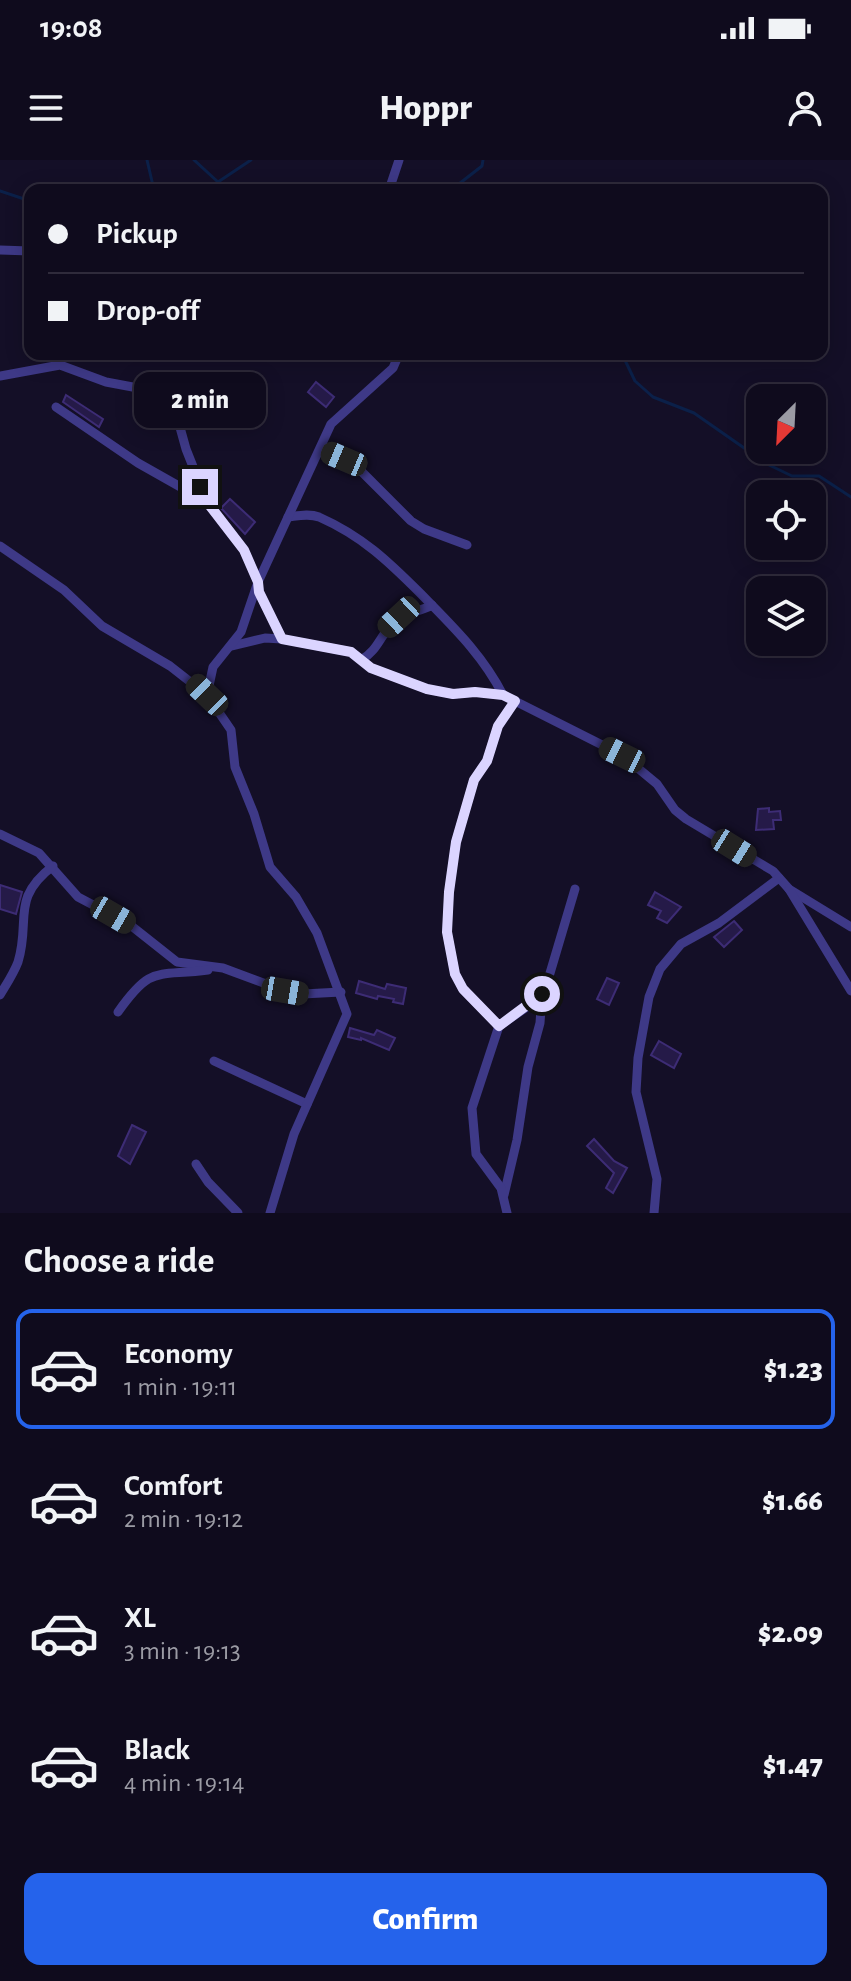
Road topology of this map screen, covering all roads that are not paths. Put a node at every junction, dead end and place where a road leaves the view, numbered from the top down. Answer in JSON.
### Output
{"nodes":[{"id":1,"x":399,"y":160,"type":"edge"},
{"id":2,"x":391,"y":184,"type":"edge"},
{"id":3,"x":0,"y":250,"type":"edge"},
{"id":4,"x":24,"y":251,"type":"edge"},
{"id":5,"x":396,"y":360,"type":"edge"},
{"id":6,"x":0,"y":376,"type":"edge"},
{"id":7,"x":56,"y":407,"type":"dead end"},
{"id":8,"x":321,"y":449,"type":"junction"},
{"id":9,"x":207,"y":502,"type":"junction"},
{"id":10,"x":288,"y":517,"type":"junction"},
{"id":11,"x":467,"y":545,"type":"dead end"},
{"id":12,"x":0,"y":546,"type":"edge"},
{"id":13,"x":258,"y":582,"type":"junction"},
{"id":14,"x":432,"y":605,"type":"junction"},
{"id":15,"x":282,"y":639,"type":"junction"},
{"id":16,"x":230,"y":647,"type":"junction"},
{"id":17,"x":361,"y":660,"type":"junction"},
{"id":18,"x":207,"y":695,"type":"junction"},
{"id":19,"x":503,"y":695,"type":"junction"},
{"id":20,"x":515,"y":701,"type":"junction"},
{"id":21,"x":0,"y":834,"type":"edge"},
{"id":22,"x":53,"y":866,"type":"junction"},
{"id":23,"x":779,"y":878,"type":"junction"},
{"id":24,"x":575,"y":889,"type":"dead end"},
{"id":25,"x":789,"y":889,"type":"junction"},
{"id":26,"x":851,"y":927,"type":"edge"},
{"id":27,"x":223,"y":968,"type":"junction"},
{"id":28,"x":851,"y":991,"type":"edge"},
{"id":29,"x":341,"y":992,"type":"junction"},
{"id":30,"x":542,"y":994,"type":"junction"},
{"id":31,"x":0,"y":995,"type":"edge"},
{"id":32,"x":118,"y":1012,"type":"dead end"},
{"id":33,"x":499,"y":1026,"type":"junction"},
{"id":34,"x":214,"y":1061,"type":"dead end"},
{"id":35,"x":307,"y":1104,"type":"junction"},
{"id":36,"x":196,"y":1164,"type":"dead end"},
{"id":37,"x":504,"y":1195,"type":"junction"},
{"id":38,"x":238,"y":1213,"type":"edge"},
{"id":39,"x":270,"y":1213,"type":"edge"},
{"id":40,"x":507,"y":1213,"type":"edge"},
{"id":41,"x":654,"y":1213,"type":"edge"}],
"edges":[{"from":1,"to":2,"type":"street"},
{"from":3,"to":4,"type":"street"},
{"from":5,"to":8,"type":"street"},
{"from":6,"to":9,"type":"street"},
{"from":7,"to":9,"type":"street"},
{"from":8,"to":10,"type":"street"},
{"from":8,"to":11,"type":"street"},
{"from":9,"to":13,"type":"street"},
{"from":10,"to":13,"type":"street"},
{"from":10,"to":14,"type":"street"},
{"from":12,"to":18,"type":"street"},
{"from":13,"to":15,"type":"street"},
{"from":13,"to":16,"type":"street"},
{"from":14,"to":17,"type":"street"},
{"from":14,"to":19,"type":"street"},
{"from":15,"to":16,"type":"street"},
{"from":15,"to":17,"type":"street"},
{"from":16,"to":18,"type":"street"},
{"from":17,"to":19,"type":"street"},
{"from":18,"to":29,"type":"street"},
{"from":19,"to":20,"type":"street"},
{"from":20,"to":23,"type":"street"},
{"from":20,"to":33,"type":"street"},
{"from":21,"to":22,"type":"street"},
{"from":22,"to":27,"type":"street"},
{"from":22,"to":31,"type":"street"},
{"from":23,"to":25,"type":"street"},
{"from":23,"to":41,"type":"street"},
{"from":24,"to":30,"type":"street"},
{"from":25,"to":26,"type":"street"},
{"from":25,"to":28,"type":"street"},
{"from":27,"to":29,"type":"street"},
{"from":27,"to":32,"type":"street"},
{"from":29,"to":35,"type":"street"},
{"from":30,"to":33,"type":"street"},
{"from":30,"to":37,"type":"street"},
{"from":33,"to":37,"type":"street"},
{"from":34,"to":35,"type":"street"},
{"from":35,"to":39,"type":"street"},
{"from":36,"to":38,"type":"street"},
{"from":37,"to":40,"type":"street"}]}
